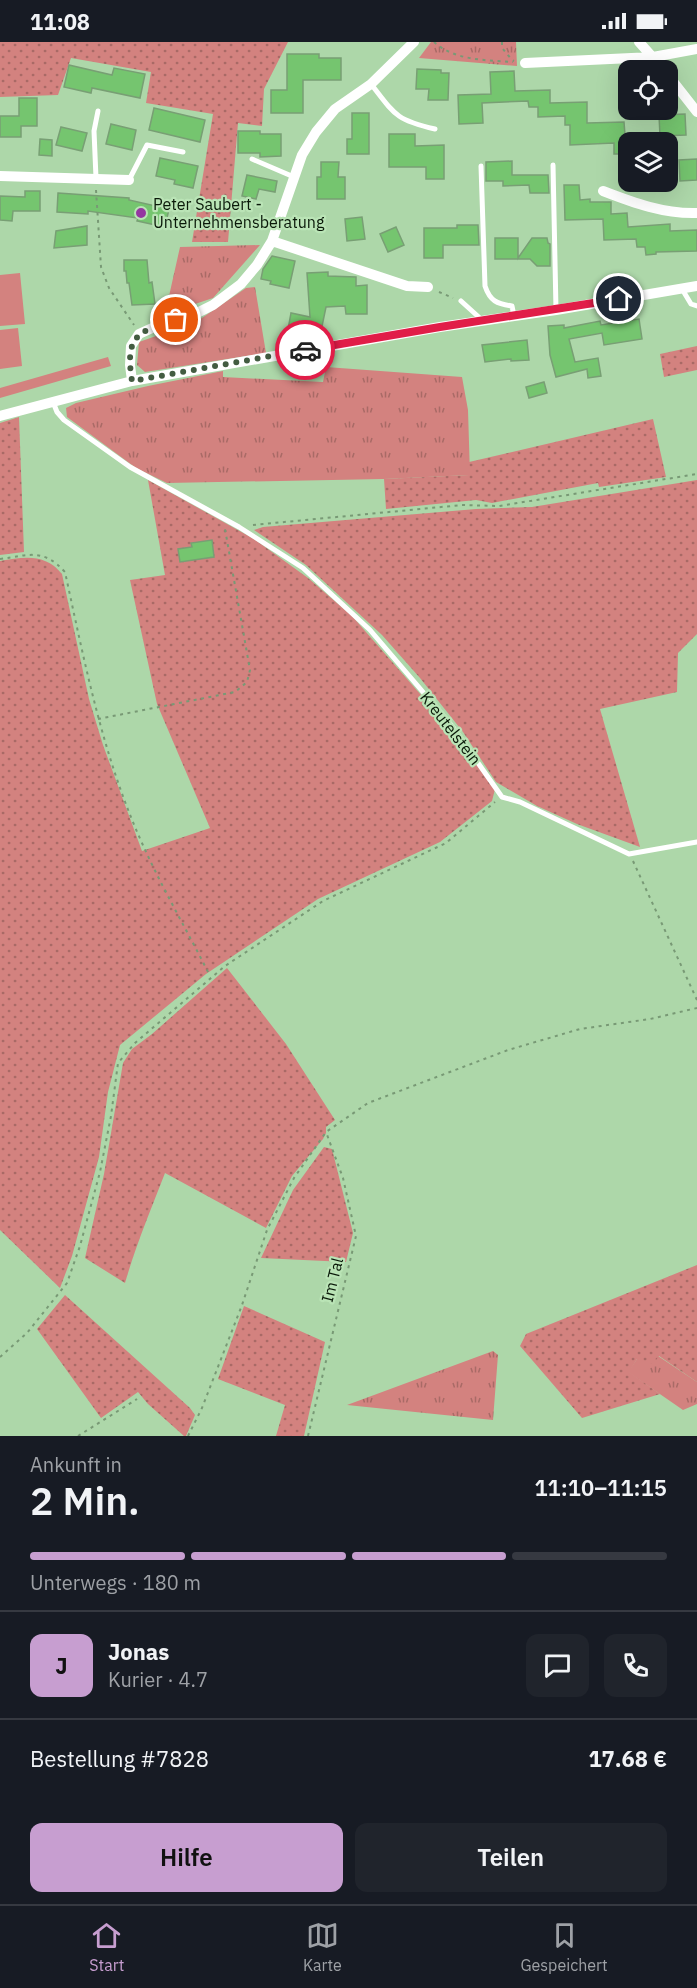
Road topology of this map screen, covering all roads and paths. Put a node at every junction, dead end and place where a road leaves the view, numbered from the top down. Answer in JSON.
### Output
{"nodes":[{"id":1,"x":414,"y":42,"type":"edge"},
{"id":2,"x":434,"y":42,"type":"edge"},
{"id":3,"x":502,"y":42,"type":"edge"},
{"id":4,"x":639,"y":42,"type":"edge"},
{"id":5,"x":697,"y":49,"type":"edge"},
{"id":6,"x":653,"y":57,"type":"junction"},
{"id":7,"x":656,"y":60,"type":"edge"},
{"id":8,"x":525,"y":63,"type":"junction"},
{"id":9,"x":371,"y":84,"type":"junction"},
{"id":10,"x":678,"y":88,"type":"edge"},
{"id":11,"x":98,"y":111,"type":"dead end"},
{"id":12,"x":697,"y":112,"type":"edge"},
{"id":13,"x":435,"y":129,"type":"dead end"},
{"id":14,"x":183,"y":152,"type":"dead end"},
{"id":15,"x":252,"y":159,"type":"dead end"},
{"id":16,"x":553,"y":165,"type":"dead end"},
{"id":17,"x":480,"y":166,"type":"dead end"},
{"id":18,"x":0,"y":176,"type":"edge"},
{"id":19,"x":294,"y":177,"type":"junction"},
{"id":20,"x":96,"y":178,"type":"junction"},
{"id":21,"x":129,"y":180,"type":"joint"},
{"id":22,"x":603,"y":190,"type":"dead end"},
{"id":23,"x":697,"y":213,"type":"edge"},
{"id":24,"x":272,"y":241,"type":"junction"},
{"id":25,"x":697,"y":286,"type":"edge"},
{"id":26,"x":428,"y":287,"type":"joint"},
{"id":27,"x":682,"y":289,"type":"junction"},
{"id":28,"x":460,"y":302,"type":"joint"},
{"id":29,"x":697,"y":306,"type":"edge"},
{"id":30,"x":556,"y":310,"type":"junction"},
{"id":31,"x":514,"y":316,"type":"junction"},
{"id":32,"x":482,"y":320,"type":"junction"},
{"id":33,"x":140,"y":334,"type":"junction"},
{"id":34,"x":132,"y":381,"type":"junction"},
{"id":35,"x":53,"y":402,"type":"junction"},
{"id":36,"x":0,"y":416,"type":"edge"},
{"id":37,"x":697,"y":474,"type":"edge"},
{"id":38,"x":222,"y":517,"type":"junction"},
{"id":39,"x":239,"y":527,"type":"junction"},
{"id":40,"x":0,"y":559,"type":"edge"},
{"id":41,"x":98,"y":719,"type":"junction"},
{"id":42,"x":502,"y":797,"type":"junction"},
{"id":43,"x":697,"y":842,"type":"edge"},
{"id":44,"x":629,"y":854,"type":"junction"},
{"id":45,"x":210,"y":976,"type":"junction"},
{"id":46,"x":697,"y":1000,"type":"edge"},
{"id":47,"x":697,"y":1008,"type":"edge"},
{"id":48,"x":326,"y":1132,"type":"junction"},
{"id":49,"x":0,"y":1357,"type":"edge"},
{"id":50,"x":138,"y":1400,"type":"dead end"},
{"id":51,"x":78,"y":1436,"type":"edge"},
{"id":52,"x":188,"y":1436,"type":"edge"},
{"id":53,"x":308,"y":1436,"type":"edge"}],
"edges":[{"from":1,"to":9,"type":"street"},
{"from":2,"to":8,"type":"path"},
{"from":3,"to":8,"type":"path"},
{"from":4,"to":6,"type":"street"},
{"from":5,"to":6,"type":"street"},
{"from":6,"to":7,"type":"street"},
{"from":6,"to":8,"type":"street"},
{"from":9,"to":13,"type":"lane"},
{"from":9,"to":19,"type":"street"},
{"from":10,"to":12,"type":"street"},
{"from":11,"to":20,"type":"lane"},
{"from":14,"to":21,"type":"lane"},
{"from":15,"to":19,"type":"lane"},
{"from":16,"to":30,"type":"lane"},
{"from":17,"to":31,"type":"lane"},
{"from":18,"to":20,"type":"street"},
{"from":19,"to":24,"type":"street"},
{"from":20,"to":21,"type":"street"},
{"from":20,"to":33,"type":"path"},
{"from":22,"to":23,"type":"street"},
{"from":24,"to":26,"type":"street"},
{"from":24,"to":33,"type":"street"},
{"from":25,"to":27,"type":"street"},
{"from":26,"to":28,"type":"path"},
{"from":27,"to":29,"type":"lane"},
{"from":27,"to":30,"type":"street"},
{"from":28,"to":32,"type":"lane"},
{"from":30,"to":31,"type":"street"},
{"from":31,"to":32,"type":"street"},
{"from":32,"to":34,"type":"street"},
{"from":33,"to":34,"type":"street"},
{"from":34,"to":35,"type":"street"},
{"from":35,"to":36,"type":"street"},
{"from":35,"to":38,"type":"lane","name":"Kreutelstein"},
{"from":37,"to":39,"type":"path"},
{"from":38,"to":39,"type":"lane","name":"Kreutelstein"},
{"from":38,"to":41,"type":"path"},
{"from":39,"to":42,"type":"lane","name":"Kreutelstein"},
{"from":40,"to":41,"type":"path"},
{"from":41,"to":45,"type":"path"},
{"from":42,"to":44,"type":"lane"},
{"from":42,"to":45,"type":"path"},
{"from":43,"to":44,"type":"lane"},
{"from":44,"to":46,"type":"path"},
{"from":45,"to":49,"type":"path"},
{"from":47,"to":48,"type":"path"},
{"from":48,"to":52,"type":"path"},
{"from":48,"to":53,"type":"path","name":"Im Tal"},
{"from":50,"to":51,"type":"path"}]}
